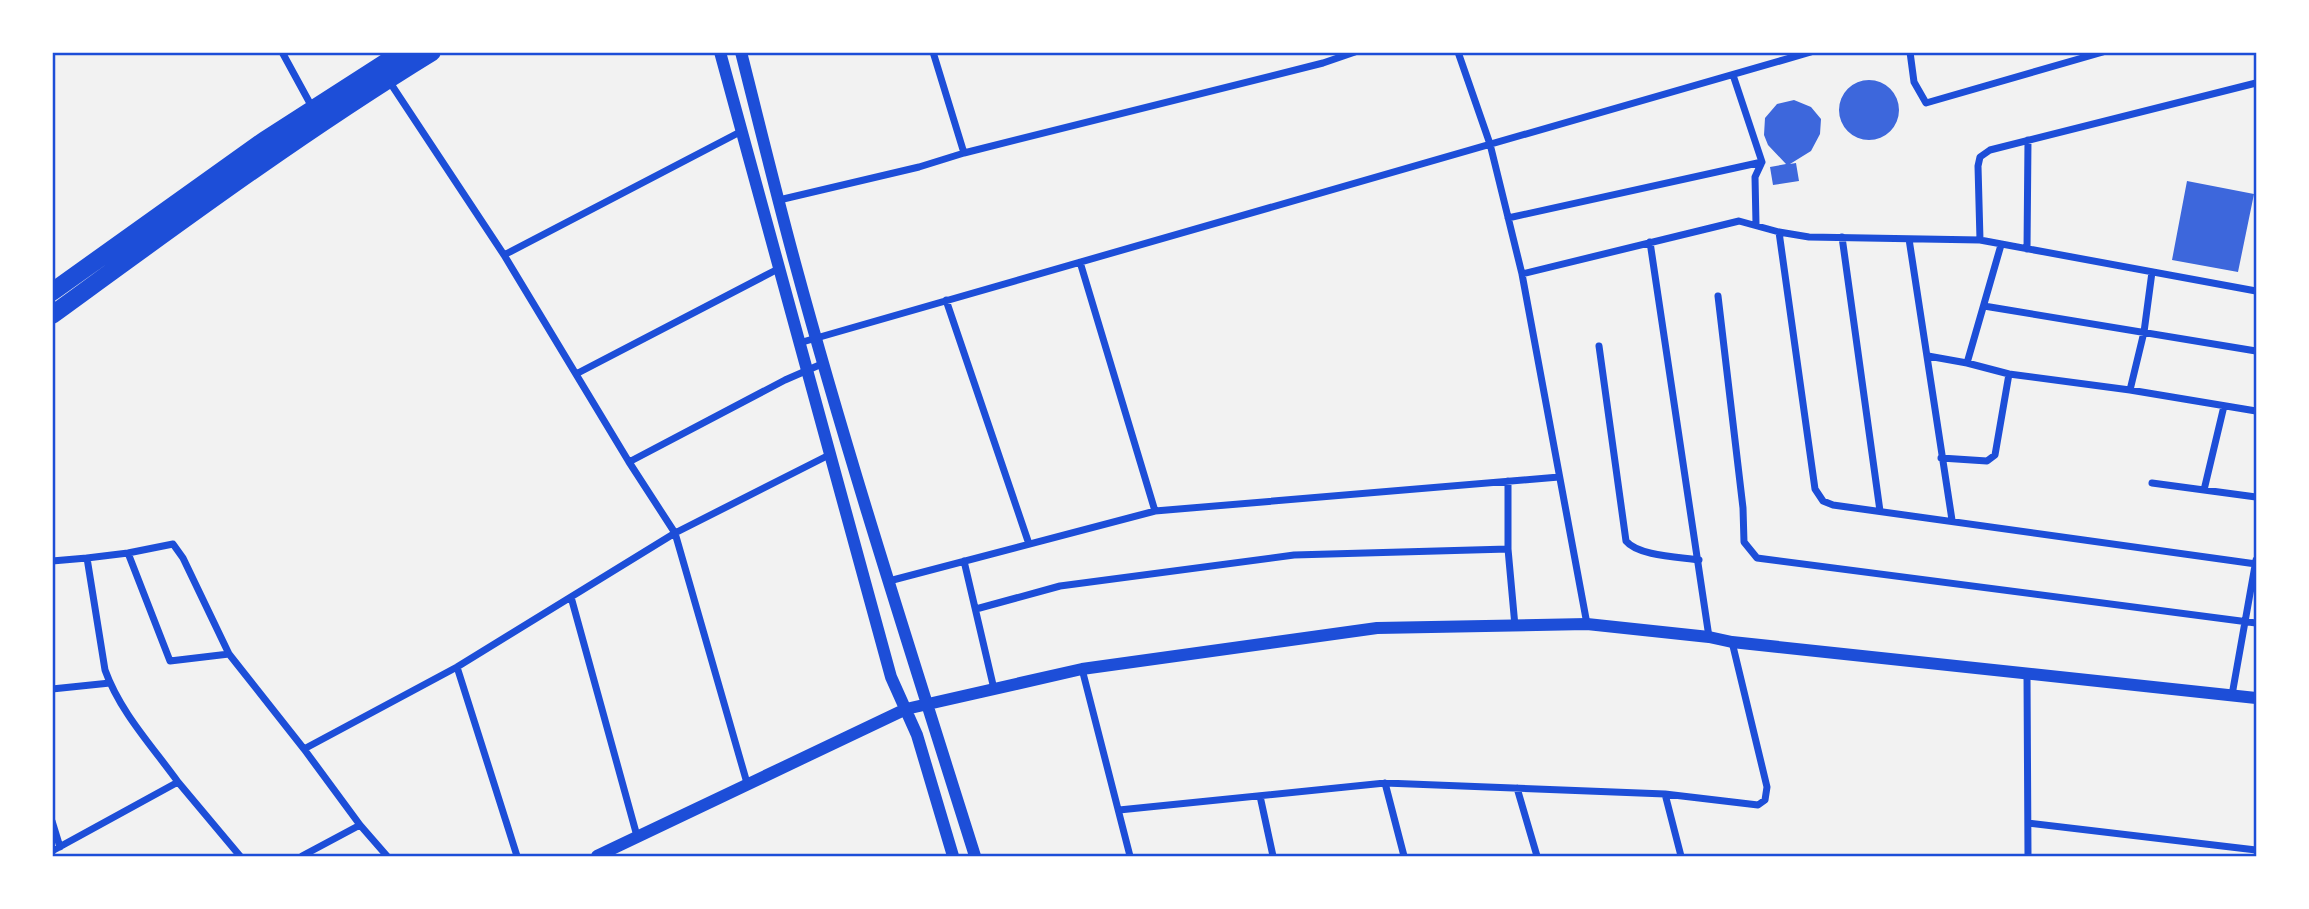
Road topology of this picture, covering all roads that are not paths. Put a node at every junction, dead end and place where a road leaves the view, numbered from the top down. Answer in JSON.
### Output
{"nodes":[{"id":1,"x":282,"y":52,"type":"edge"},
{"id":2,"x":402,"y":52,"type":"edge"},
{"id":3,"x":432,"y":52,"type":"edge"},
{"id":4,"x":719,"y":52,"type":"edge"},
{"id":5,"x":741,"y":52,"type":"edge"},
{"id":6,"x":933,"y":52,"type":"edge"},
{"id":7,"x":1319,"y":52,"type":"edge"},
{"id":8,"x":1354,"y":52,"type":"edge"},
{"id":9,"x":1458,"y":52,"type":"edge"},
{"id":10,"x":1811,"y":52,"type":"edge"},
{"id":11,"x":1910,"y":52,"type":"edge"},
{"id":12,"x":2103,"y":52,"type":"edge"},
{"id":13,"x":1323,"y":63,"type":"junction"},
{"id":14,"x":383,"y":73,"type":"junction"},
{"id":15,"x":1733,"y":75,"type":"junction"},
{"id":16,"x":2256,"y":83,"type":"edge"},
{"id":17,"x":318,"y":115,"type":"junction"},
{"id":18,"x":740,"y":132,"type":"junction"},
{"id":19,"x":2028,"y":140,"type":"junction"},
{"id":20,"x":1490,"y":144,"type":"junction"},
{"id":21,"x":964,"y":153,"type":"junction"},
{"id":22,"x":769,"y":162,"type":"junction"},
{"id":23,"x":1762,"y":162,"type":"junction"},
{"id":24,"x":750,"y":166,"type":"junction"},
{"id":25,"x":779,"y":200,"type":"junction"},
{"id":26,"x":1508,"y":218,"type":"junction"},
{"id":27,"x":1756,"y":223,"type":"junction"},
{"id":28,"x":1779,"y":232,"type":"junction"},
{"id":29,"x":1842,"y":237,"type":"junction"},
{"id":30,"x":1909,"y":239,"type":"junction"},
{"id":31,"x":1980,"y":240,"type":"junction"},
{"id":32,"x":1650,"y":242,"type":"junction"},
{"id":33,"x":2001,"y":245,"type":"junction"},
{"id":34,"x":2027,"y":249,"type":"junction"},
{"id":35,"x":504,"y":255,"type":"junction"},
{"id":36,"x":1080,"y":262,"type":"junction"},
{"id":37,"x":778,"y":269,"type":"junction"},
{"id":38,"x":2152,"y":272,"type":"junction"},
{"id":39,"x":1522,"y":275,"type":"junction"},
{"id":40,"x":2256,"y":291,"type":"edge"},
{"id":41,"x":52,"y":292,"type":"edge"},
{"id":42,"x":1718,"y":296,"type":"dead end"},
{"id":43,"x":946,"y":300,"type":"junction"},
{"id":44,"x":1984,"y":306,"type":"junction"},
{"id":45,"x":52,"y":315,"type":"edge"},
{"id":46,"x":2144,"y":332,"type":"junction"},
{"id":47,"x":817,"y":337,"type":"junction"},
{"id":48,"x":799,"y":343,"type":"junction"},
{"id":49,"x":1599,"y":346,"type":"dead end"},
{"id":50,"x":2256,"y":351,"type":"edge"},
{"id":51,"x":1928,"y":356,"type":"junction"},
{"id":52,"x":824,"y":363,"type":"junction"},
{"id":53,"x":1968,"y":363,"type":"junction"},
{"id":54,"x":806,"y":371,"type":"junction"},
{"id":55,"x":576,"y":374,"type":"junction"},
{"id":56,"x":2009,"y":374,"type":"junction"},
{"id":57,"x":2130,"y":390,"type":"junction"},
{"id":58,"x":2224,"y":405,"type":"junction"},
{"id":59,"x":2256,"y":411,"type":"edge"},
{"id":60,"x":829,"y":455,"type":"junction"},
{"id":61,"x":1941,"y":458,"type":"junction"},
{"id":62,"x":629,"y":463,"type":"junction"},
{"id":63,"x":1559,"y":477,"type":"junction"},
{"id":64,"x":1508,"y":481,"type":"junction"},
{"id":65,"x":2152,"y":483,"type":"dead end"},
{"id":66,"x":2204,"y":490,"type":"junction"},
{"id":67,"x":2256,"y":496,"type":"edge"},
{"id":68,"x":1155,"y":511,"type":"junction"},
{"id":69,"x":1880,"y":511,"type":"junction"},
{"id":70,"x":1952,"y":520,"type":"junction"},
{"id":71,"x":675,"y":533,"type":"junction"},
{"id":72,"x":1029,"y":544,"type":"junction"},
{"id":73,"x":1508,"y":550,"type":"junction"},
{"id":74,"x":128,"y":553,"type":"junction"},
{"id":75,"x":88,"y":558,"type":"junction"},
{"id":76,"x":1699,"y":560,"type":"junction"},
{"id":77,"x":52,"y":561,"type":"edge"},
{"id":78,"x":964,"y":561,"type":"junction"},
{"id":79,"x":2256,"y":562,"type":"edge"},
{"id":80,"x":889,"y":581,"type":"junction"},
{"id":81,"x":571,"y":597,"type":"junction"},
{"id":82,"x":975,"y":610,"type":"junction"},
{"id":83,"x":2247,"y":622,"type":"junction"},
{"id":84,"x":2256,"y":623,"type":"edge"},
{"id":85,"x":1587,"y":624,"type":"junction"},
{"id":86,"x":1515,"y":626,"type":"junction"},
{"id":87,"x":1709,"y":637,"type":"junction"},
{"id":88,"x":1732,"y":642,"type":"junction"},
{"id":89,"x":229,"y":654,"type":"junction"},
{"id":90,"x":457,"y":667,"type":"junction"},
{"id":91,"x":1082,"y":669,"type":"junction"},
{"id":92,"x":2026,"y":675,"type":"junction"},
{"id":93,"x":110,"y":683,"type":"junction"},
{"id":94,"x":52,"y":689,"type":"edge"},
{"id":95,"x":994,"y":689,"type":"junction"},
{"id":96,"x":2232,"y":695,"type":"junction"},
{"id":97,"x":2256,"y":698,"type":"edge"},
{"id":98,"x":928,"y":705,"type":"junction"},
{"id":99,"x":906,"y":709,"type":"junction"},
{"id":100,"x":304,"y":750,"type":"junction"},
{"id":101,"x":178,"y":782,"type":"junction"},
{"id":102,"x":747,"y":783,"type":"junction"},
{"id":103,"x":1385,"y":783,"type":"junction"},
{"id":104,"x":1517,"y":788,"type":"junction"},
{"id":105,"x":1665,"y":794,"type":"junction"},
{"id":106,"x":1260,"y":796,"type":"junction"},
{"id":107,"x":1119,"y":810,"type":"junction"},
{"id":108,"x":52,"y":821,"type":"edge"},
{"id":109,"x":2028,"y":823,"type":"junction"},
{"id":110,"x":360,"y":825,"type":"junction"},
{"id":111,"x":637,"y":836,"type":"junction"},
{"id":112,"x":56,"y":849,"type":"edge"},
{"id":113,"x":2256,"y":850,"type":"edge"},
{"id":114,"x":240,"y":856,"type":"edge"},
{"id":115,"x":302,"y":856,"type":"edge"},
{"id":116,"x":387,"y":856,"type":"edge"},
{"id":117,"x":517,"y":856,"type":"edge"},
{"id":118,"x":597,"y":856,"type":"edge"},
{"id":119,"x":953,"y":856,"type":"edge"},
{"id":120,"x":975,"y":856,"type":"edge"},
{"id":121,"x":1130,"y":856,"type":"edge"},
{"id":122,"x":1273,"y":856,"type":"edge"},
{"id":123,"x":1404,"y":856,"type":"edge"},
{"id":124,"x":1537,"y":856,"type":"edge"},
{"id":125,"x":1681,"y":856,"type":"edge"},
{"id":126,"x":2028,"y":856,"type":"edge"}],
"edges":[{"from":1,"to":17,"type":"street"},
{"from":2,"to":14,"type":"highway"},
{"from":3,"to":14,"type":"highway"},
{"from":4,"to":18,"type":"street"},
{"from":5,"to":22,"type":"street"},
{"from":6,"to":21,"type":"street"},
{"from":7,"to":13,"type":"street"},
{"from":8,"to":13,"type":"street"},
{"from":9,"to":20,"type":"street"},
{"from":10,"to":15,"type":"street"},
{"from":11,"to":12,"type":"street"},
{"from":13,"to":21,"type":"street"},
{"from":14,"to":17,"type":"highway"},
{"from":14,"to":35,"type":"street"},
{"from":15,"to":20,"type":"street"},
{"from":15,"to":23,"type":"street"},
{"from":16,"to":19,"type":"street"},
{"from":17,"to":41,"type":"highway"},
{"from":17,"to":45,"type":"highway"},
{"from":18,"to":24,"type":"street"},
{"from":18,"to":35,"type":"street"},
{"from":19,"to":31,"type":"street"},
{"from":19,"to":34,"type":"street"},
{"from":20,"to":26,"type":"street"},
{"from":20,"to":36,"type":"street"},
{"from":21,"to":25,"type":"street"},
{"from":22,"to":24,"type":"street"},
{"from":22,"to":25,"type":"street"},
{"from":23,"to":26,"type":"street"},
{"from":23,"to":27,"type":"street"},
{"from":24,"to":37,"type":"street"},
{"from":25,"to":47,"type":"street"},
{"from":26,"to":39,"type":"street"},
{"from":27,"to":28,"type":"street"},
{"from":27,"to":32,"type":"street"},
{"from":28,"to":29,"type":"street"},
{"from":28,"to":69,"type":"street"},
{"from":29,"to":30,"type":"street"},
{"from":29,"to":69,"type":"street"},
{"from":30,"to":31,"type":"street"},
{"from":30,"to":51,"type":"street"},
{"from":31,"to":33,"type":"street"},
{"from":32,"to":39,"type":"street"},
{"from":32,"to":76,"type":"street"},
{"from":33,"to":34,"type":"street"},
{"from":33,"to":44,"type":"street"},
{"from":34,"to":38,"type":"street"},
{"from":35,"to":55,"type":"street"},
{"from":36,"to":43,"type":"street"},
{"from":36,"to":68,"type":"street"},
{"from":37,"to":48,"type":"street"},
{"from":37,"to":55,"type":"street"},
{"from":38,"to":40,"type":"street"},
{"from":38,"to":46,"type":"street"},
{"from":39,"to":63,"type":"street"},
{"from":42,"to":83,"type":"street"},
{"from":43,"to":47,"type":"street"},
{"from":43,"to":72,"type":"street"},
{"from":44,"to":46,"type":"street"},
{"from":44,"to":53,"type":"street"},
{"from":46,"to":50,"type":"street"},
{"from":46,"to":57,"type":"street"},
{"from":47,"to":48,"type":"street"},
{"from":47,"to":52,"type":"street"},
{"from":48,"to":54,"type":"street"},
{"from":49,"to":76,"type":"street"},
{"from":51,"to":53,"type":"street"},
{"from":51,"to":61,"type":"street"},
{"from":52,"to":54,"type":"street"},
{"from":52,"to":80,"type":"street"},
{"from":53,"to":56,"type":"street"},
{"from":54,"to":60,"type":"street"},
{"from":54,"to":62,"type":"street"},
{"from":55,"to":62,"type":"street"},
{"from":56,"to":57,"type":"street"},
{"from":56,"to":61,"type":"street"},
{"from":57,"to":58,"type":"street"},
{"from":58,"to":59,"type":"street"},
{"from":58,"to":66,"type":"street"},
{"from":60,"to":71,"type":"street"},
{"from":60,"to":99,"type":"street"},
{"from":61,"to":70,"type":"street"},
{"from":62,"to":71,"type":"street"},
{"from":63,"to":64,"type":"street"},
{"from":63,"to":85,"type":"street"},
{"from":64,"to":68,"type":"street"},
{"from":64,"to":73,"type":"street"},
{"from":65,"to":66,"type":"street"},
{"from":66,"to":67,"type":"street"},
{"from":68,"to":72,"type":"street"},
{"from":69,"to":70,"type":"street"},
{"from":70,"to":79,"type":"street"},
{"from":71,"to":81,"type":"street"},
{"from":71,"to":102,"type":"street"},
{"from":72,"to":78,"type":"street"},
{"from":73,"to":82,"type":"street"},
{"from":73,"to":86,"type":"street"},
{"from":74,"to":75,"type":"street"},
{"from":74,"to":89,"type":"street"},
{"from":74,"to":89,"type":"street"},
{"from":75,"to":77,"type":"street"},
{"from":75,"to":93,"type":"street"},
{"from":76,"to":87,"type":"street"},
{"from":78,"to":80,"type":"street"},
{"from":78,"to":82,"type":"street"},
{"from":79,"to":83,"type":"street"},
{"from":80,"to":98,"type":"street"},
{"from":81,"to":90,"type":"street"},
{"from":81,"to":111,"type":"street"},
{"from":82,"to":95,"type":"street"},
{"from":83,"to":84,"type":"street"},
{"from":83,"to":96,"type":"street"},
{"from":85,"to":86,"type":"street"},
{"from":85,"to":87,"type":"street"},
{"from":86,"to":91,"type":"street"},
{"from":87,"to":88,"type":"street"},
{"from":88,"to":92,"type":"street"},
{"from":88,"to":105,"type":"street"},
{"from":89,"to":100,"type":"street"},
{"from":90,"to":100,"type":"street"},
{"from":90,"to":117,"type":"street"},
{"from":91,"to":95,"type":"street"},
{"from":91,"to":107,"type":"street"},
{"from":92,"to":96,"type":"street"},
{"from":92,"to":109,"type":"street"},
{"from":93,"to":94,"type":"street"},
{"from":93,"to":101,"type":"street"},
{"from":95,"to":98,"type":"street"},
{"from":96,"to":97,"type":"street"},
{"from":98,"to":99,"type":"street"},
{"from":98,"to":120,"type":"street"},
{"from":99,"to":102,"type":"street"},
{"from":99,"to":119,"type":"street"},
{"from":100,"to":110,"type":"street"},
{"from":101,"to":112,"type":"street"},
{"from":101,"to":114,"type":"street"},
{"from":102,"to":111,"type":"street"},
{"from":103,"to":104,"type":"street"},
{"from":103,"to":106,"type":"street"},
{"from":103,"to":123,"type":"street"},
{"from":104,"to":105,"type":"street"},
{"from":104,"to":124,"type":"street"},
{"from":105,"to":125,"type":"street"},
{"from":106,"to":107,"type":"street"},
{"from":106,"to":122,"type":"street"},
{"from":107,"to":121,"type":"street"},
{"from":108,"to":112,"type":"street"},
{"from":109,"to":113,"type":"street"},
{"from":109,"to":126,"type":"street"},
{"from":110,"to":115,"type":"street"},
{"from":110,"to":116,"type":"street"},
{"from":111,"to":118,"type":"street"}]}
